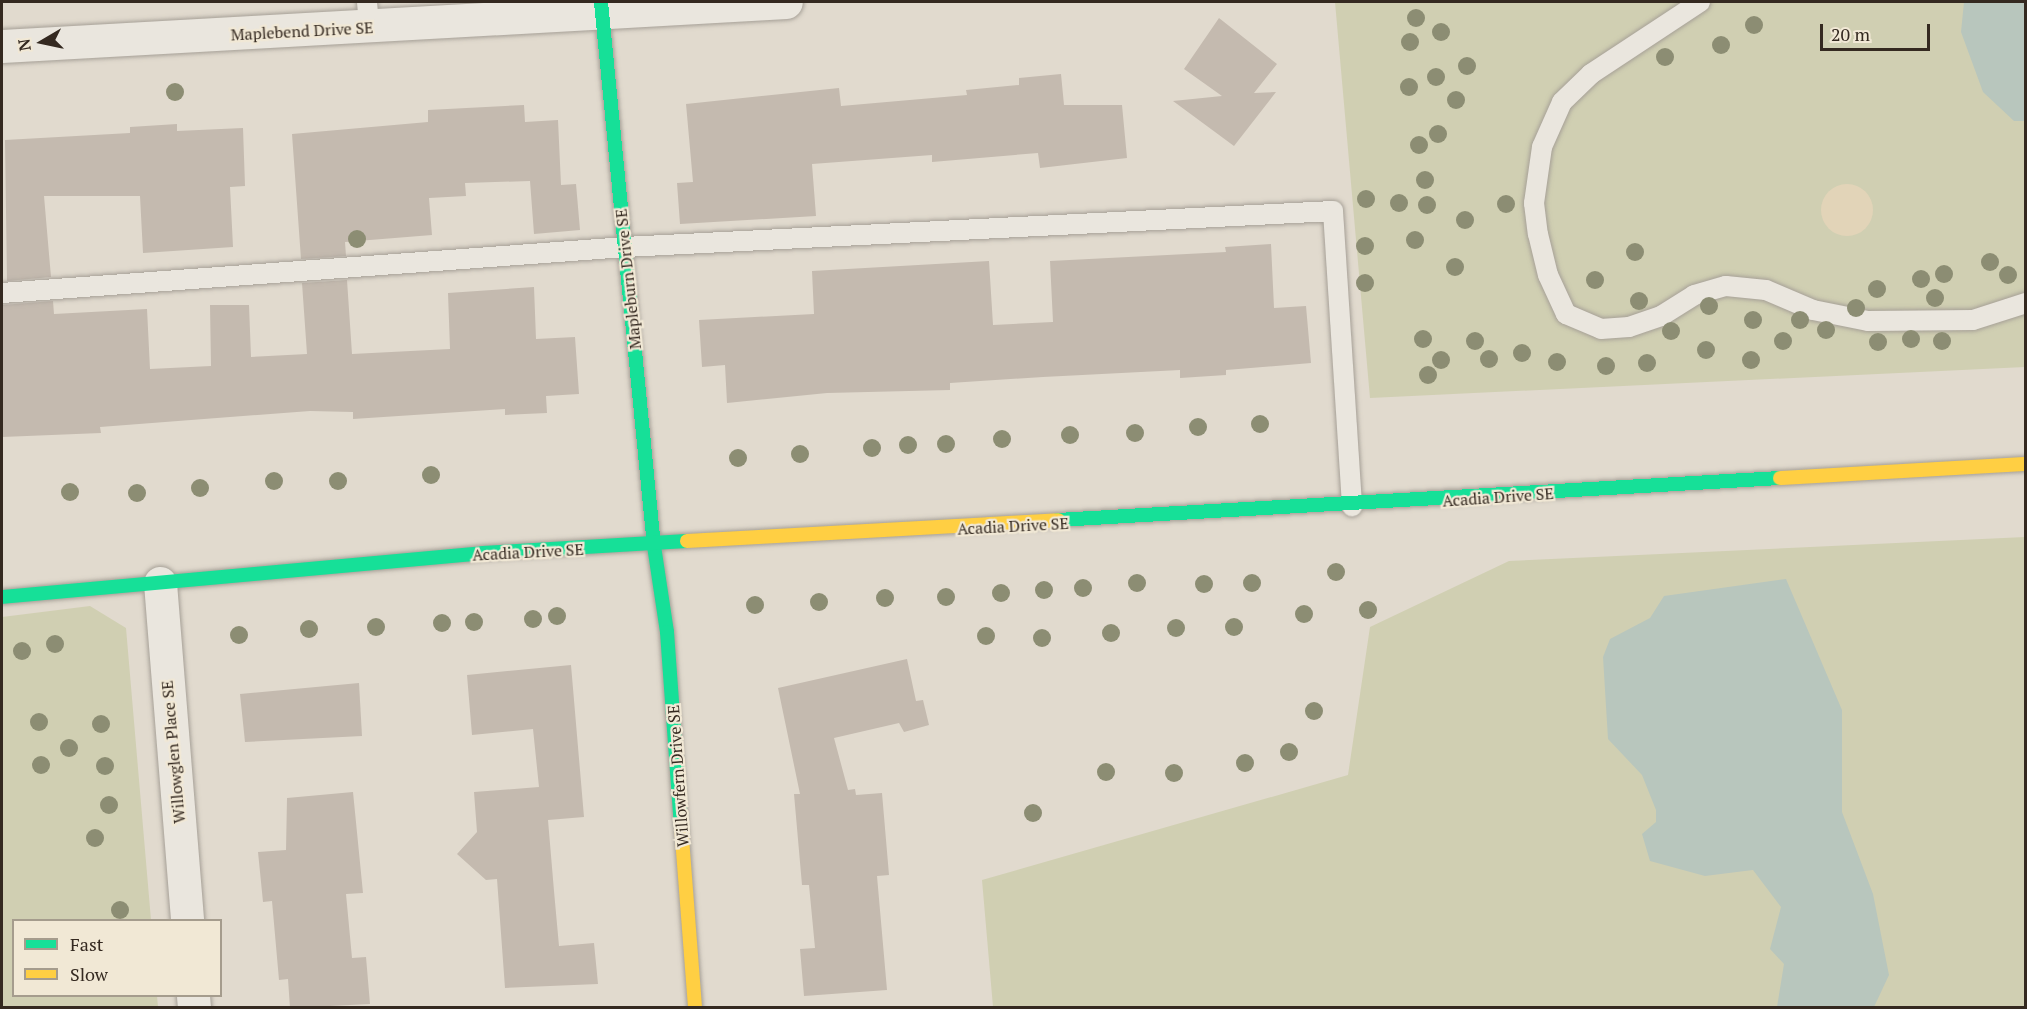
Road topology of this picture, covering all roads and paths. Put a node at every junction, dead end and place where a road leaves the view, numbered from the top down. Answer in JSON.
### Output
{"nodes":[{"id":1,"x":786,"y":2,"type":"edge"},
{"id":2,"x":1700,"y":2,"type":"edge"},
{"id":3,"x":601,"y":7,"type":"edge"},
{"id":4,"x":368,"y":14,"type":"edge"},
{"id":5,"x":2,"y":46,"type":"edge"},
{"id":6,"x":625,"y":247,"type":"junction"},
{"id":7,"x":2,"y":293,"type":"edge"},
{"id":8,"x":2025,"y":303,"type":"edge"},
{"id":9,"x":2025,"y":464,"type":"edge"},
{"id":10,"x":1352,"y":506,"type":"junction"},
{"id":11,"x":654,"y":546,"type":"junction"},
{"id":12,"x":160,"y":583,"type":"junction"},
{"id":13,"x":2,"y":597,"type":"edge"},
{"id":14,"x":187,"y":919,"type":"edge"},
{"id":15,"x":695,"y":1008,"type":"edge"}],
"edges":[{"from":1,"to":3,"type":"street"},
{"from":2,"to":8,"type":"lane"},
{"from":3,"to":4,"type":"street","name":"Maplebend Drive SE"},
{"from":3,"to":6,"type":"street","name":"Mapleburn Drive SE"},
{"from":4,"to":5,"type":"street","name":"Maplebend Drive SE"},
{"from":6,"to":7,"type":"lane"},
{"from":6,"to":10,"type":"lane"},
{"from":6,"to":11,"type":"street","name":"Mapleburn Drive SE"},
{"from":9,"to":10,"type":"street","name":"Acadia Drive SE"},
{"from":10,"to":11,"type":"street","name":"Acadia Drive SE"},
{"from":11,"to":12,"type":"street","name":"Acadia Drive SE"},
{"from":11,"to":15,"type":"street","name":"Willowfern Drive SE"},
{"from":12,"to":13,"type":"street","name":"Acadia Drive SE"},
{"from":12,"to":14,"type":"street","name":"Willowglen Place SE"}]}
